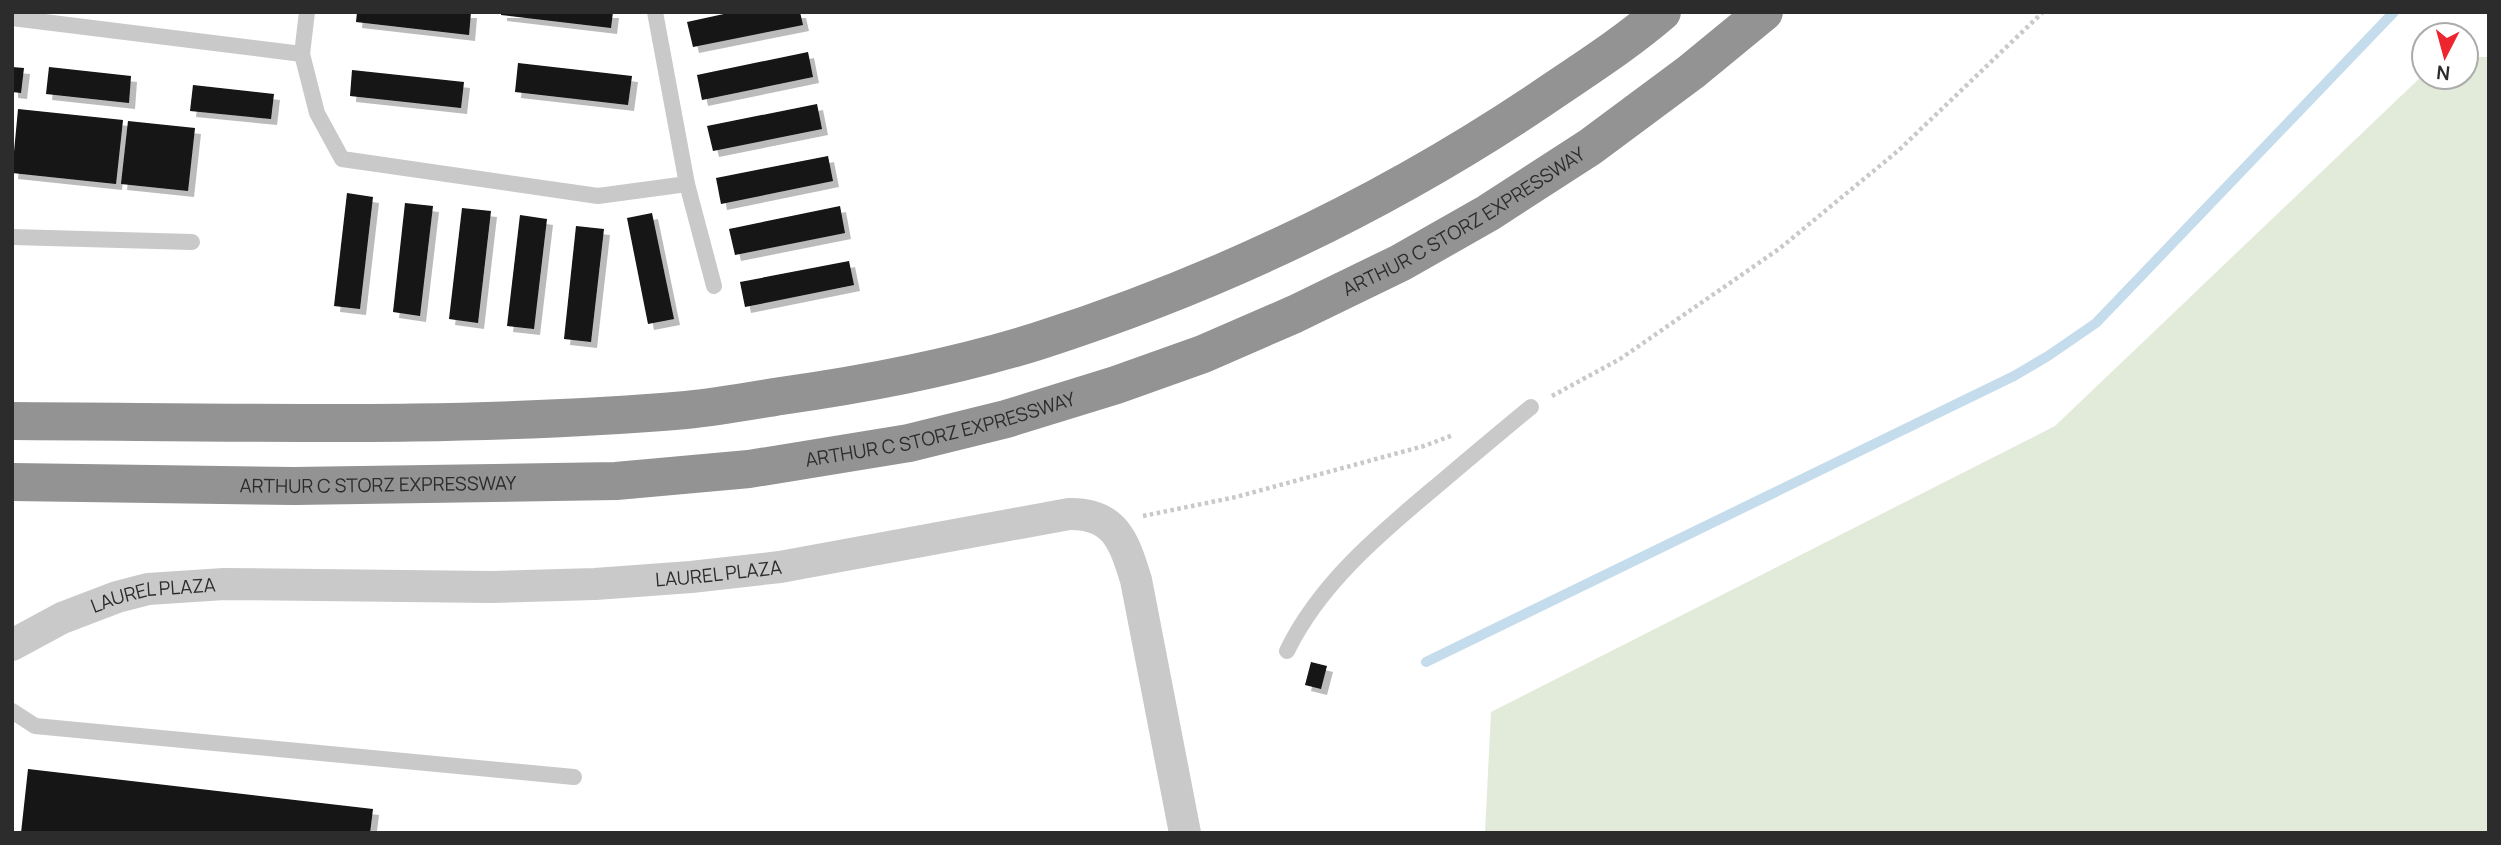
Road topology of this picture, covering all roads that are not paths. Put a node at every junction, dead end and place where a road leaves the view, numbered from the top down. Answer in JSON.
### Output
{"nodes":[{"id":1,"x":307,"y":12,"type":"edge"},
{"id":2,"x":655,"y":12,"type":"edge"},
{"id":3,"x":1662,"y":12,"type":"edge"},
{"id":4,"x":1764,"y":12,"type":"edge"},
{"id":5,"x":12,"y":18,"type":"edge"},
{"id":6,"x":302,"y":54,"type":"junction"},
{"id":7,"x":687,"y":184,"type":"junction"},
{"id":8,"x":12,"y":237,"type":"edge"},
{"id":9,"x":192,"y":242,"type":"dead end"},
{"id":10,"x":714,"y":286,"type":"dead end"},
{"id":11,"x":1531,"y":407,"type":"road end"},
{"id":12,"x":12,"y":421,"type":"edge"},
{"id":13,"x":12,"y":482,"type":"edge"},
{"id":14,"x":12,"y":645,"type":"edge"},
{"id":15,"x":1287,"y":651,"type":"dead end"},
{"id":16,"x":12,"y":711,"type":"edge"},
{"id":17,"x":574,"y":777,"type":"dead end"},
{"id":18,"x":1185,"y":833,"type":"edge"}],
"edges":[{"from":1,"to":6,"type":"lane"},
{"from":2,"to":7,"type":"lane"},
{"from":3,"to":12,"type":"highway"},
{"from":4,"to":13,"type":"highway","name":"ARTHUR C STORZ EXPRESSWAY"},
{"from":5,"to":6,"type":"lane"},
{"from":6,"to":7,"type":"lane"},
{"from":7,"to":10,"type":"lane"},
{"from":8,"to":9,"type":"lane"},
{"from":11,"to":15,"type":"lane"},
{"from":14,"to":18,"type":"street","name":"LAUREL PLAZA"},
{"from":16,"to":17,"type":"lane"}]}
